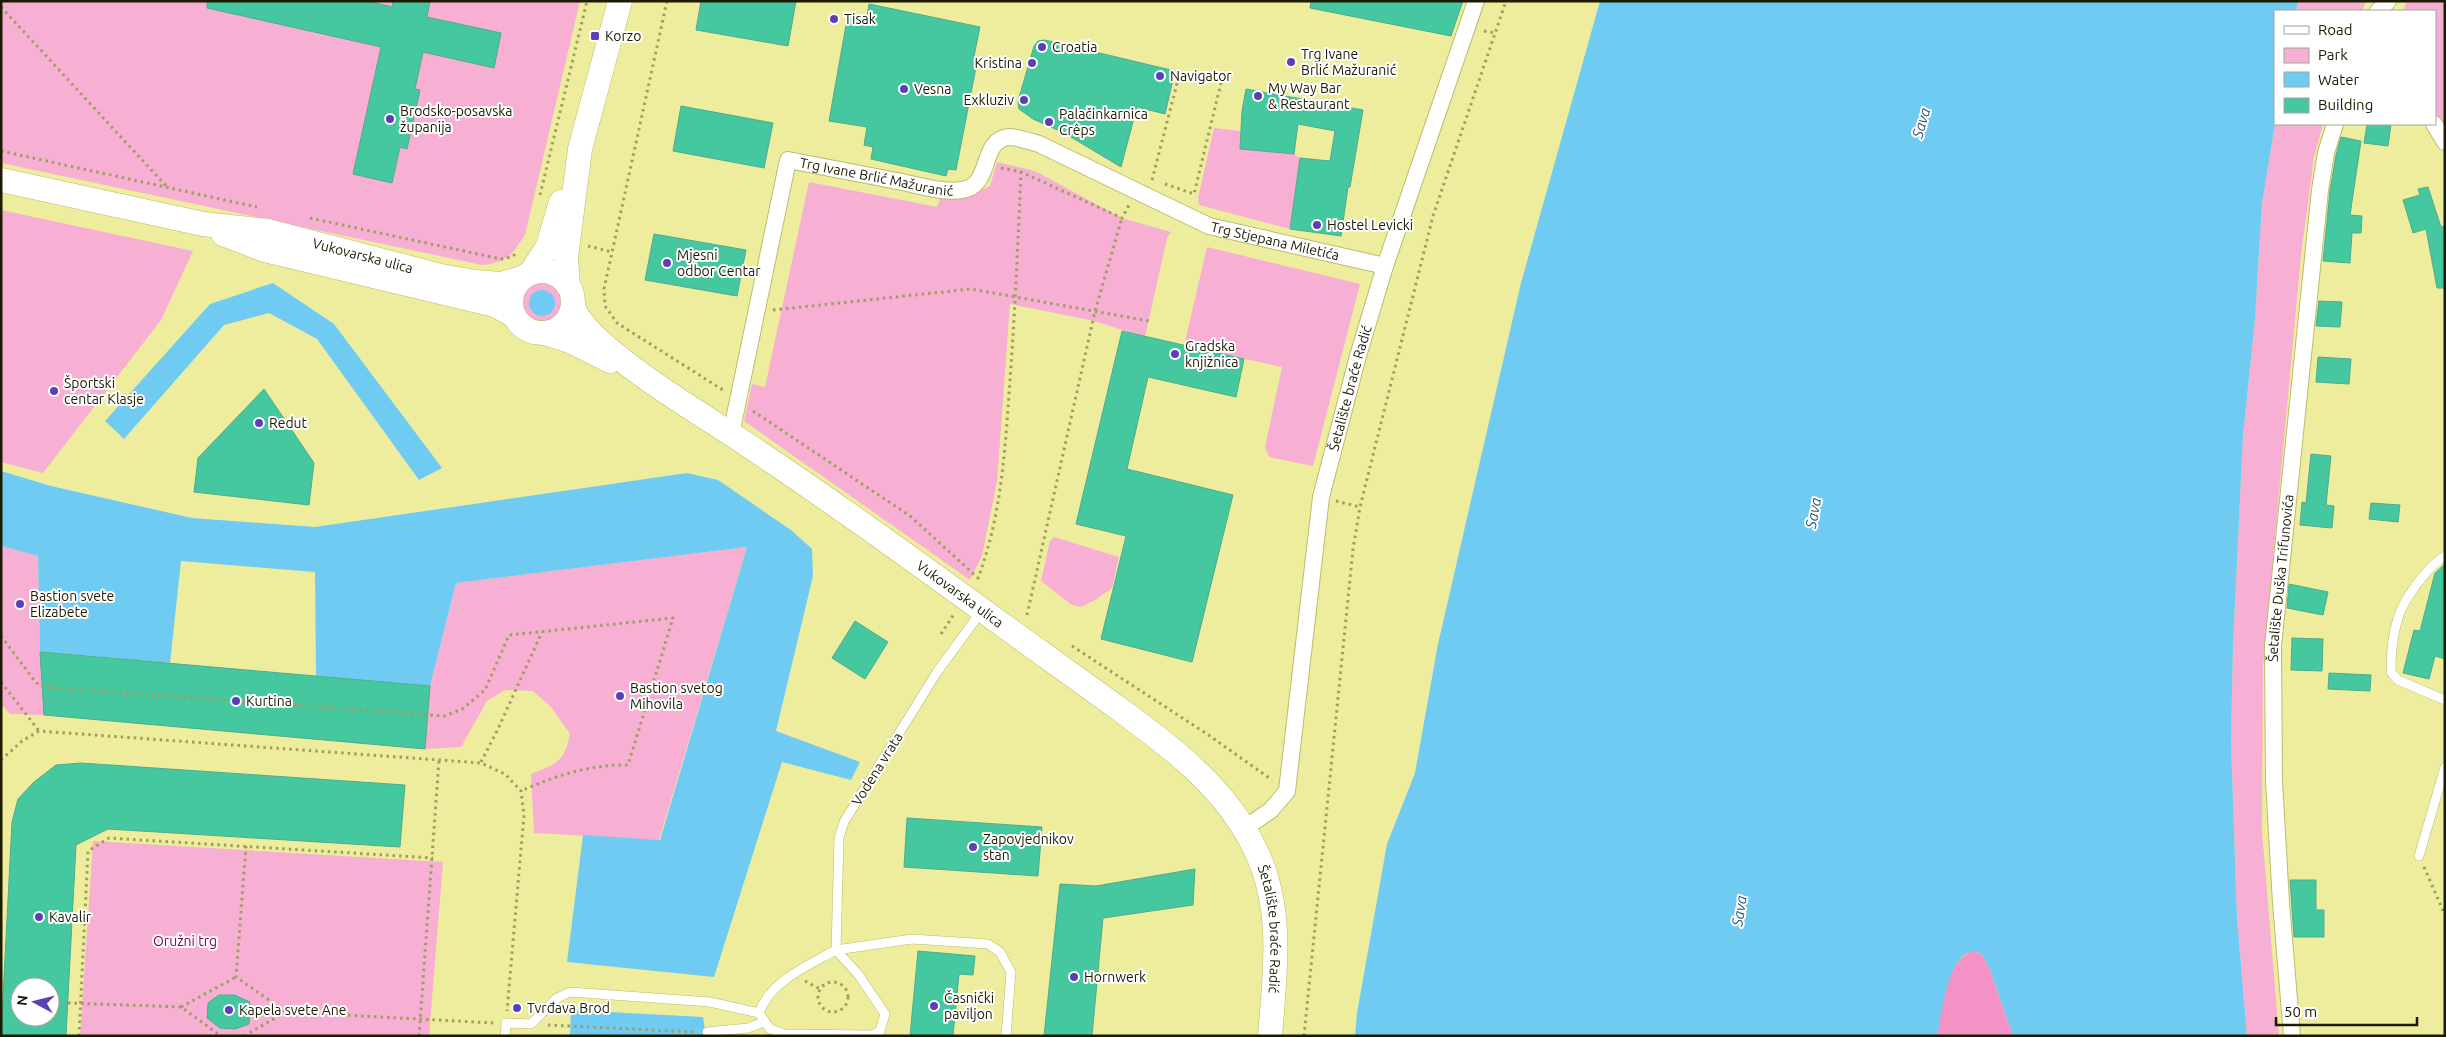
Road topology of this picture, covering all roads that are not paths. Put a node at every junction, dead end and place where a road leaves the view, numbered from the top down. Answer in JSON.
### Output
{"nodes":[{"id":1,"x":620,"y":1,"type":"edge"},
{"id":2,"x":1476,"y":1,"type":"edge"},
{"id":3,"x":2335,"y":125,"type":"edge"},
{"id":4,"x":2435,"y":125,"type":"edge"},
{"id":5,"x":2445,"y":142,"type":"edge"},
{"id":6,"x":580,"y":149,"type":"junction"},
{"id":7,"x":1,"y":180,"type":"edge"},
{"id":8,"x":1169,"y":208,"type":"joint"},
{"id":9,"x":203,"y":224,"type":"junction"},
{"id":10,"x":1385,"y":266,"type":"junction"},
{"id":11,"x":526,"y":275,"type":"junction"},
{"id":12,"x":571,"y":295,"type":"junction"},
{"id":13,"x":514,"y":315,"type":"junction"},
{"id":14,"x":545,"y":333,"type":"junction"},
{"id":15,"x":656,"y":385,"type":"junction"},
{"id":16,"x":732,"y":434,"type":"junction"},
{"id":17,"x":2445,"y":556,"type":"edge"},
{"id":18,"x":982,"y":610,"type":"junction"},
{"id":19,"x":2445,"y":700,"type":"edge"},
{"id":20,"x":2445,"y":767,"type":"edge"},
{"id":21,"x":1245,"y":828,"type":"junction"},
{"id":22,"x":2419,"y":856,"type":"road end"},
{"id":23,"x":836,"y":950,"type":"junction"},
{"id":24,"x":759,"y":1013,"type":"junction"},
{"id":25,"x":764,"y":1022,"type":"junction"},
{"id":26,"x":707,"y":1032,"type":"road end"},
{"id":27,"x":505,"y":1036,"type":"edge"},
{"id":28,"x":1006,"y":1036,"type":"edge"},
{"id":29,"x":1270,"y":1036,"type":"edge"},
{"id":30,"x":2292,"y":1036,"type":"edge"}],
"edges":[{"from":1,"to":6,"type":"main road"},
{"from":2,"to":10,"type":"street","name":"Šetalište braće Radić"},
{"from":3,"to":30,"type":"street","name":"Šetalište Duška Trifunovića"},
{"from":4,"to":5,"type":"street"},
{"from":6,"to":11,"type":"main road"},
{"from":6,"to":12,"type":"main road"},
{"from":7,"to":9,"type":"main road","name":"Vukovarska ulica"},
{"from":8,"to":10,"type":"street","name":"Trg Stjepana Miletića"},
{"from":8,"to":16,"type":"street","name":"Trg Ivane Brlić Mažuranić"},
{"from":9,"to":11,"type":"main road","name":"Vukovarska ulica"},
{"from":9,"to":13,"type":"main road","name":"Vukovarska ulica"},
{"from":10,"to":21,"type":"street","name":"Šetalište braće Radić"},
{"from":11,"to":12,"type":"main road"},
{"from":11,"to":13,"type":"main road"},
{"from":12,"to":14,"type":"main road"},
{"from":12,"to":15,"type":"main road","name":"Vukovarska ulica"},
{"from":13,"to":14,"type":"main road"},
{"from":14,"to":15,"type":"main road","name":"Vukovarska ulica"},
{"from":15,"to":16,"type":"main road","name":"Vukovarska ulica"},
{"from":16,"to":18,"type":"main road","name":"Vukovarska ulica"},
{"from":17,"to":19,"type":"lane"},
{"from":18,"to":21,"type":"main road","name":"Vukovarska ulica"},
{"from":18,"to":23,"type":"lane","name":"Vodena vrata"},
{"from":20,"to":22,"type":"lane"},
{"from":21,"to":29,"type":"main road","name":"Šetalište braće Radić"},
{"from":23,"to":24,"type":"lane"},
{"from":23,"to":25,"type":"lane"},
{"from":23,"to":28,"type":"lane"},
{"from":24,"to":25,"type":"lane"},
{"from":24,"to":27,"type":"lane"},
{"from":25,"to":26,"type":"lane"}]}
